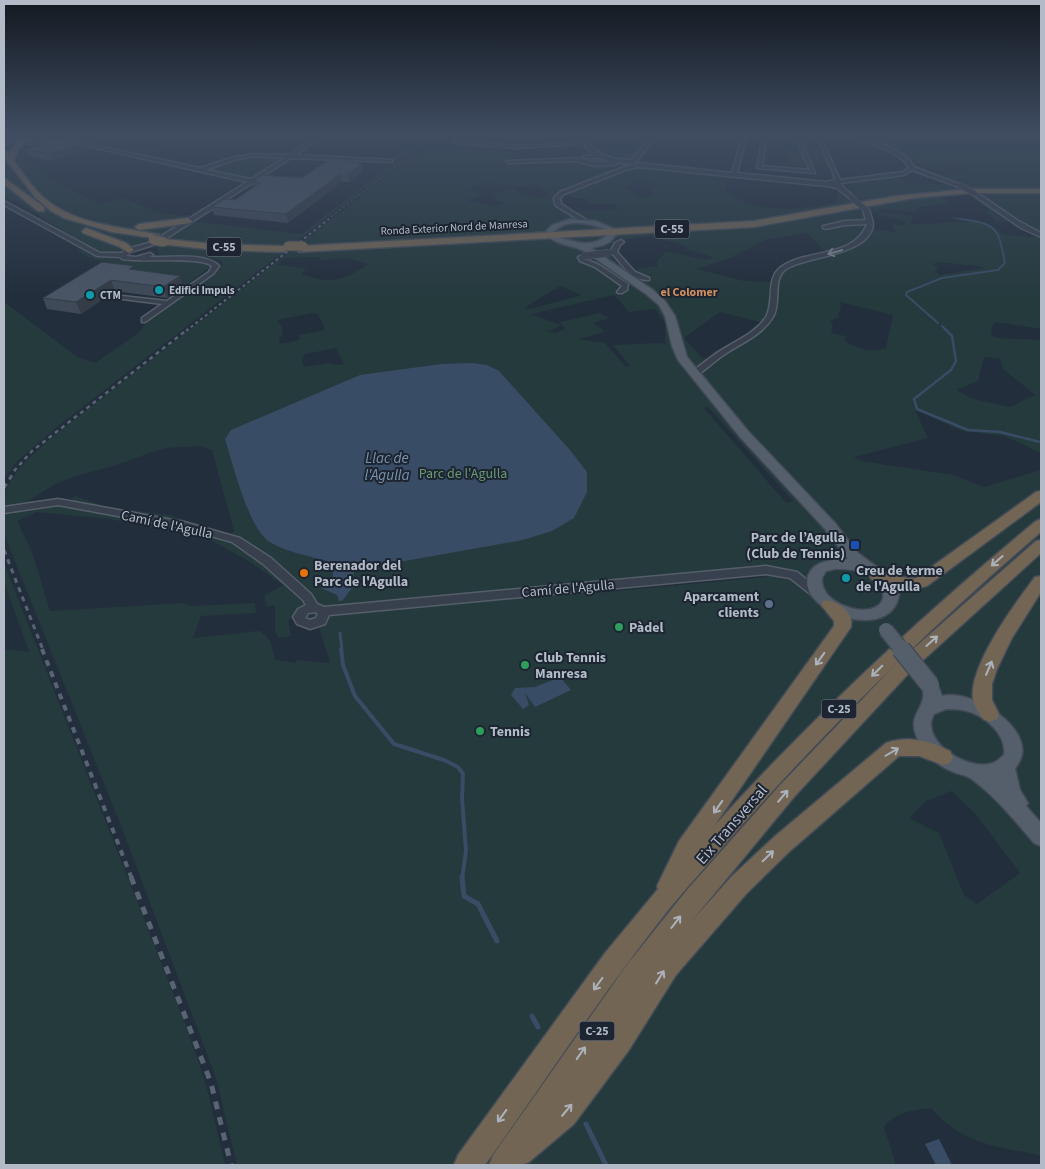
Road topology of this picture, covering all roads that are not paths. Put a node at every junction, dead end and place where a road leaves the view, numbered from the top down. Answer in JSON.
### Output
{"nodes":[{"id":1,"x":841,"y":187,"type":"edge"},
{"id":2,"x":13,"y":188,"type":"edge"},
{"id":3,"x":32,"y":188,"type":"edge"},
{"id":4,"x":241,"y":188,"type":"edge"},
{"id":5,"x":575,"y":188,"type":"edge"},
{"id":6,"x":964,"y":188,"type":"edge"},
{"id":7,"x":996,"y":188,"type":"edge"},
{"id":8,"x":1041,"y":191,"type":"edge"},
{"id":9,"x":4,"y":203,"type":"edge"},
{"id":10,"x":41,"y":209,"type":"junction"},
{"id":11,"x":66,"y":214,"type":"junction"},
{"id":12,"x":573,"y":219,"type":"junction"},
{"id":13,"x":188,"y":221,"type":"junction"},
{"id":14,"x":869,"y":222,"type":"junction"},
{"id":15,"x":596,"y":223,"type":"junction"},
{"id":16,"x":751,"y":223,"type":"junction"},
{"id":17,"x":825,"y":227,"type":"dead end"},
{"id":18,"x":143,"y":228,"type":"junction"},
{"id":19,"x":553,"y":232,"type":"junction"},
{"id":20,"x":610,"y":234,"type":"junction"},
{"id":21,"x":1041,"y":235,"type":"edge"},
{"id":22,"x":159,"y":241,"type":"junction"},
{"id":23,"x":403,"y":241,"type":"junction"},
{"id":24,"x":621,"y":242,"type":"dead end"},
{"id":25,"x":427,"y":243,"type":"junction"},
{"id":26,"x":568,"y":243,"type":"junction"},
{"id":27,"x":301,"y":247,"type":"junction"},
{"id":28,"x":596,"y":248,"type":"junction"},
{"id":29,"x":130,"y":251,"type":"junction"},
{"id":30,"x":611,"y":253,"type":"junction"},
{"id":31,"x":144,"y":258,"type":"junction"},
{"id":32,"x":648,"y":279,"type":"dead end"},
{"id":33,"x":620,"y":292,"type":"dead end"},
{"id":34,"x":115,"y":296,"type":"dead end"},
{"id":35,"x":167,"y":303,"type":"junction"},
{"id":36,"x":145,"y":320,"type":"dead end"},
{"id":37,"x":695,"y":373,"type":"junction"},
{"id":38,"x":1041,"y":494,"type":"edge"},
{"id":39,"x":6,"y":510,"type":"edge"},
{"id":40,"x":1041,"y":524,"type":"edge"},
{"id":41,"x":830,"y":526,"type":"junction"},
{"id":42,"x":1041,"y":545,"type":"edge"},
{"id":43,"x":835,"y":564,"type":"junction"},
{"id":44,"x":819,"y":570,"type":"junction"},
{"id":45,"x":873,"y":572,"type":"junction"},
{"id":46,"x":793,"y":575,"type":"junction"},
{"id":47,"x":1041,"y":581,"type":"edge"},
{"id":48,"x":823,"y":599,"type":"junction"},
{"id":49,"x":884,"y":610,"type":"junction"},
{"id":50,"x":855,"y":614,"type":"junction"},
{"id":51,"x":886,"y":630,"type":"junction"},
{"id":52,"x":930,"y":685,"type":"junction"},
{"id":53,"x":958,"y":702,"type":"junction"},
{"id":54,"x":928,"y":708,"type":"junction"},
{"id":55,"x":990,"y":714,"type":"junction"},
{"id":56,"x":943,"y":757,"type":"junction"},
{"id":57,"x":1005,"y":766,"type":"junction"},
{"id":58,"x":976,"y":771,"type":"junction"},
{"id":59,"x":1026,"y":817,"type":"junction"},
{"id":60,"x":1041,"y":837,"type":"edge"},
{"id":61,"x":660,"y":904,"type":"junction"},
{"id":62,"x":468,"y":1165,"type":"edge"},
{"id":63,"x":504,"y":1165,"type":"edge"}],
"edges":[{"from":1,"to":14,"type":"street","bridge":true},
{"from":2,"to":10,"type":"highway","name":"Ronda Exterior Nord de Manresa","number":"C-55"},
{"from":3,"to":11,"type":"highway","name":"Ronda Exterior Nord de Manresa","number":"C-55"},
{"from":4,"to":13,"type":"street"},
{"from":5,"to":12,"type":"street"},
{"from":6,"to":21,"type":"street","bridge":true},
{"from":7,"to":16,"type":"highway","name":"Ronda Exterior Nord de Manresa","number":"C-55"},
{"from":8,"to":16,"type":"highway","name":"Ronda Exterior Nord de Manresa","number":"C-55"},
{"from":9,"to":29,"type":"street"},
{"from":10,"to":22,"type":"highway","name":"Ronda Exterior Nord de Manresa","number":"C-55"},
{"from":10,"to":29,"type":"highway"},
{"from":11,"to":18,"type":"highway"},
{"from":11,"to":22,"type":"highway","name":"Ronda Exterior Nord de Manresa","number":"C-55"},
{"from":12,"to":15,"type":"main road"},
{"from":12,"to":19,"type":"main road"},
{"from":13,"to":18,"type":"highway"},
{"from":13,"to":22,"type":"street"},
{"from":14,"to":17,"type":"street"},
{"from":14,"to":37,"type":"street","one_way":true},
{"from":15,"to":16,"type":"highway"},
{"from":15,"to":20,"type":"main road"},
{"from":16,"to":20,"type":"highway"},
{"from":16,"to":23,"type":"highway","name":"Ronda Exterior Nord de Manresa","number":"C-55"},
{"from":16,"to":25,"type":"highway","name":"Ronda Exterior Nord de Manresa","number":"C-55"},
{"from":18,"to":22,"type":"highway"},
{"from":19,"to":23,"type":"highway"},
{"from":19,"to":26,"type":"main road"},
{"from":20,"to":28,"type":"main road"},
{"from":22,"to":27,"type":"highway","name":"Ronda Exterior Nord de Manresa","number":"C-55","bridge":true},
{"from":22,"to":29,"type":"street"},
{"from":22,"to":31,"type":"street"},
{"from":23,"to":27,"type":"highway","name":"Ronda Exterior Nord de Manresa","number":"C-55"},
{"from":24,"to":30,"type":"street"},
{"from":25,"to":26,"type":"highway"},
{"from":25,"to":27,"type":"highway","name":"Ronda Exterior Nord de Manresa","number":"C-55"},
{"from":26,"to":28,"type":"main road"},
{"from":28,"to":37,"type":"main road"},
{"from":29,"to":31,"type":"street"},
{"from":30,"to":32,"type":"street"},
{"from":30,"to":33,"type":"street","bridge":true},
{"from":31,"to":35,"type":"street"},
{"from":34,"to":35,"type":"street"},
{"from":35,"to":36,"type":"street"},
{"from":37,"to":41,"type":"main road"},
{"from":38,"to":45,"type":"highway"},
{"from":39,"to":46,"type":"street","name":"Camí de l'Agulla"},
{"from":40,"to":61,"type":"highway","name":"Eix Transversal","number":"C-25","one_way":true},
{"from":41,"to":43,"type":"main road"},
{"from":41,"to":45,"type":"main road"},
{"from":63,"to":42,"type":"highway","name":"Eix Transversal","number":"C-25","one_way":true},
{"from":43,"to":44,"type":"main road"},
{"from":43,"to":45,"type":"main road"},
{"from":44,"to":46,"type":"street","name":"Camí de l'Agulla"},
{"from":44,"to":48,"type":"main road"},
{"from":45,"to":49,"type":"main road"},
{"from":46,"to":48,"type":"street","name":"Camí de l'Agulla"},
{"from":55,"to":47,"type":"highway","one_way":true},
{"from":48,"to":50,"type":"main road"},
{"from":48,"to":61,"type":"highway","one_way":true},
{"from":49,"to":50,"type":"main road"},
{"from":49,"to":51,"type":"main road"},
{"from":50,"to":51,"type":"main road"},
{"from":51,"to":52,"type":"main road","bridge":true},
{"from":52,"to":53,"type":"main road"},
{"from":52,"to":54,"type":"main road"},
{"from":53,"to":54,"type":"main road"},
{"from":53,"to":55,"type":"main road"},
{"from":54,"to":56,"type":"main road"},
{"from":55,"to":57,"type":"main road"},
{"from":56,"to":58,"type":"main road"},
{"from":63,"to":56,"type":"highway","one_way":true},
{"from":57,"to":58,"type":"main road"},
{"from":57,"to":59,"type":"main road"},
{"from":58,"to":59,"type":"main road"},
{"from":59,"to":60,"type":"main road"},
{"from":61,"to":62,"type":"highway","name":"Eix Transversal","number":"C-25","one_way":true}]}
